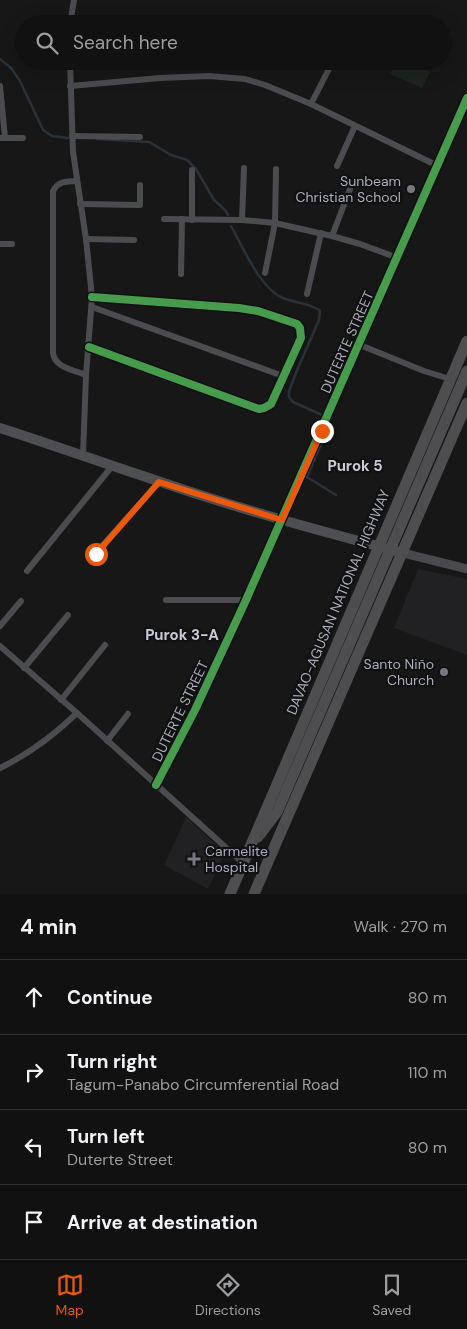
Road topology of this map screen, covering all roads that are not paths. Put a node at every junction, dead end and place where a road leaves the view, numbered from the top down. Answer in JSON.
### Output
{"nodes":[{"id":1,"x":74,"y":0,"type":"edge"},
{"id":2,"x":72,"y":15,"type":"edge"},
{"id":3,"x":70,"y":70,"type":"edge"},
{"id":4,"x":328,"y":70,"type":"edge"},
{"id":5,"x":0,"y":86,"type":"edge"},
{"id":6,"x":70,"y":86,"type":"junction"},
{"id":7,"x":467,"y":98,"type":"edge"},
{"id":8,"x":311,"y":104,"type":"junction"},
{"id":9,"x":355,"y":126,"type":"junction"},
{"id":10,"x":72,"y":136,"type":"junction"},
{"id":11,"x":140,"y":137,"type":"dead end"},
{"id":12,"x":2,"y":138,"type":"edge"},
{"id":13,"x":23,"y":138,"type":"dead end"},
{"id":14,"x":337,"y":166,"type":"dead end"},
{"id":15,"x":438,"y":166,"type":"junction"},
{"id":16,"x":244,"y":168,"type":"dead end"},
{"id":17,"x":276,"y":169,"type":"dead end"},
{"id":18,"x":192,"y":170,"type":"dead end"},
{"id":19,"x":76,"y":181,"type":"junction"},
{"id":20,"x":140,"y":185,"type":"dead end"},
{"id":21,"x":350,"y":189,"type":"dead end"},
{"id":22,"x":80,"y":204,"type":"junction"},
{"id":23,"x":164,"y":219,"type":"dead end"},
{"id":24,"x":182,"y":219,"type":"junction"},
{"id":25,"x":192,"y":220,"type":"junction"},
{"id":26,"x":242,"y":220,"type":"junction"},
{"id":27,"x":275,"y":223,"type":"junction"},
{"id":28,"x":321,"y":233,"type":"junction"},
{"id":29,"x":332,"y":236,"type":"junction"},
{"id":30,"x":86,"y":239,"type":"junction"},
{"id":31,"x":134,"y":240,"type":"dead end"},
{"id":32,"x":0,"y":244,"type":"edge"},
{"id":33,"x":12,"y":244,"type":"dead end"},
{"id":34,"x":398,"y":258,"type":"junction"},
{"id":35,"x":265,"y":273,"type":"dead end"},
{"id":36,"x":181,"y":274,"type":"dead end"},
{"id":37,"x":307,"y":294,"type":"dead end"},
{"id":38,"x":92,"y":297,"type":"junction"},
{"id":39,"x":92,"y":307,"type":"junction"},
{"id":40,"x":467,"y":340,"type":"edge"},
{"id":41,"x":360,"y":345,"type":"junction"},
{"id":42,"x":89,"y":347,"type":"junction"},
{"id":43,"x":467,"y":371,"type":"edge"},
{"id":44,"x":86,"y":375,"type":"junction"},
{"id":45,"x":283,"y":376,"type":"junction"},
{"id":46,"x":450,"y":379,"type":"junction"},
{"id":47,"x":467,"y":403,"type":"edge"},
{"id":48,"x":0,"y":428,"type":"edge"},
{"id":49,"x":83,"y":455,"type":"junction"},
{"id":50,"x":113,"y":465,"type":"junction"},
{"id":51,"x":159,"y":482,"type":"junction"},
{"id":52,"x":282,"y":520,"type":"junction"},
{"id":53,"x":378,"y":546,"type":"junction"},
{"id":54,"x":403,"y":553,"type":"junction"},
{"id":55,"x":96,"y":554,"type":"dead end"},
{"id":56,"x":467,"y":569,"type":"edge"},
{"id":57,"x":27,"y":571,"type":"dead end"},
{"id":58,"x":166,"y":600,"type":"dead end"},
{"id":59,"x":246,"y":600,"type":"junction"},
{"id":60,"x":22,"y":601,"type":"dead end"},
{"id":61,"x":68,"y":616,"type":"dead end"},
{"id":62,"x":0,"y":626,"type":"edge"},
{"id":63,"x":105,"y":645,"type":"dead end"},
{"id":64,"x":0,"y":646,"type":"edge"},
{"id":65,"x":24,"y":668,"type":"junction"},
{"id":66,"x":62,"y":700,"type":"junction"},
{"id":67,"x":77,"y":713,"type":"junction"},
{"id":68,"x":128,"y":714,"type":"dead end"},
{"id":69,"x":107,"y":741,"type":"junction"},
{"id":70,"x":0,"y":768,"type":"edge"},
{"id":71,"x":156,"y":785,"type":"junction"},
{"id":72,"x":277,"y":812,"type":"junction"},
{"id":73,"x":249,"y":848,"type":"junction"},
{"id":74,"x":271,"y":857,"type":"junction"},
{"id":75,"x":243,"y":863,"type":"junction"},
{"id":76,"x":230,"y":894,"type":"edge"},
{"id":77,"x":254,"y":894,"type":"edge"}],
"edges":[{"from":1,"to":2,"type":"street"},
{"from":3,"to":6,"type":"street"},
{"from":4,"to":8,"type":"street"},
{"from":5,"to":12,"type":"street"},
{"from":6,"to":8,"type":"street"},
{"from":6,"to":10,"type":"street"},
{"from":7,"to":15,"type":"street","name":"DUTERTE STREET"},
{"from":8,"to":9,"type":"street"},
{"from":9,"to":14,"type":"street"},
{"from":9,"to":15,"type":"street"},
{"from":10,"to":11,"type":"street"},
{"from":10,"to":19,"type":"street"},
{"from":12,"to":13,"type":"street"},
{"from":15,"to":34,"type":"street","name":"DUTERTE STREET"},
{"from":16,"to":26,"type":"street"},
{"from":17,"to":27,"type":"street"},
{"from":18,"to":25,"type":"street"},
{"from":19,"to":22,"type":"street"},
{"from":19,"to":44,"type":"street"},
{"from":20,"to":22,"type":"street"},
{"from":21,"to":29,"type":"street"},
{"from":22,"to":30,"type":"street"},
{"from":23,"to":24,"type":"street"},
{"from":24,"to":25,"type":"street"},
{"from":24,"to":36,"type":"street"},
{"from":25,"to":26,"type":"street"},
{"from":26,"to":27,"type":"street"},
{"from":27,"to":28,"type":"street"},
{"from":27,"to":35,"type":"street"},
{"from":28,"to":29,"type":"street"},
{"from":28,"to":37,"type":"street"},
{"from":29,"to":34,"type":"street"},
{"from":30,"to":31,"type":"street"},
{"from":30,"to":38,"type":"street"},
{"from":32,"to":33,"type":"street"},
{"from":34,"to":41,"type":"street","name":"DUTERTE STREET"},
{"from":38,"to":39,"type":"street"},
{"from":38,"to":45,"type":"street"},
{"from":39,"to":42,"type":"street"},
{"from":39,"to":45,"type":"street"},
{"from":40,"to":46,"type":"highway","name":"DAVAO-AGUSAN NATIONAL HIGHWAY"},
{"from":41,"to":46,"type":"street"},
{"from":41,"to":52,"type":"street","name":"DUTERTE STREET"},
{"from":42,"to":44,"type":"street"},
{"from":42,"to":45,"type":"street"},
{"from":43,"to":72,"type":"highway","name":"DAVAO-AGUSAN NATIONAL HIGHWAY","bridge":true},
{"from":44,"to":49,"type":"street"},
{"from":46,"to":53,"type":"highway","name":"DAVAO-AGUSAN NATIONAL HIGHWAY"},
{"from":47,"to":54,"type":"highway","name":"DAVAO-AGUSAN NATIONAL HIGHWAY"},
{"from":48,"to":49,"type":"main road"},
{"from":49,"to":50,"type":"main road"},
{"from":50,"to":51,"type":"main road"},
{"from":50,"to":57,"type":"street"},
{"from":51,"to":52,"type":"main road"},
{"from":51,"to":55,"type":"street"},
{"from":52,"to":53,"type":"main road"},
{"from":52,"to":59,"type":"street","name":"DUTERTE STREET"},
{"from":53,"to":54,"type":"main road"},
{"from":53,"to":73,"type":"highway","name":"DAVAO-AGUSAN NATIONAL HIGHWAY"},
{"from":54,"to":56,"type":"main road"},
{"from":54,"to":74,"type":"highway","name":"DAVAO-AGUSAN NATIONAL HIGHWAY"},
{"from":58,"to":59,"type":"street"},
{"from":59,"to":71,"type":"street","name":"DUTERTE STREET"},
{"from":60,"to":62,"type":"street"},
{"from":61,"to":65,"type":"street"},
{"from":63,"to":66,"type":"street"},
{"from":64,"to":65,"type":"street"},
{"from":65,"to":66,"type":"street"},
{"from":66,"to":67,"type":"street"},
{"from":67,"to":69,"type":"street"},
{"from":67,"to":70,"type":"street"},
{"from":68,"to":69,"type":"street"},
{"from":69,"to":71,"type":"street"},
{"from":71,"to":75,"type":"street"},
{"from":72,"to":73,"type":"highway","name":"DAVAO-AGUSAN NATIONAL HIGHWAY"},
{"from":72,"to":74,"type":"highway","name":"DAVAO-AGUSAN NATIONAL HIGHWAY"},
{"from":73,"to":75,"type":"highway","name":"DAVAO-AGUSAN NATIONAL HIGHWAY"},
{"from":74,"to":77,"type":"highway","name":"DAVAO-AGUSAN NATIONAL HIGHWAY"},
{"from":75,"to":76,"type":"highway","name":"DAVAO-AGUSAN NATIONAL HIGHWAY"}]}
